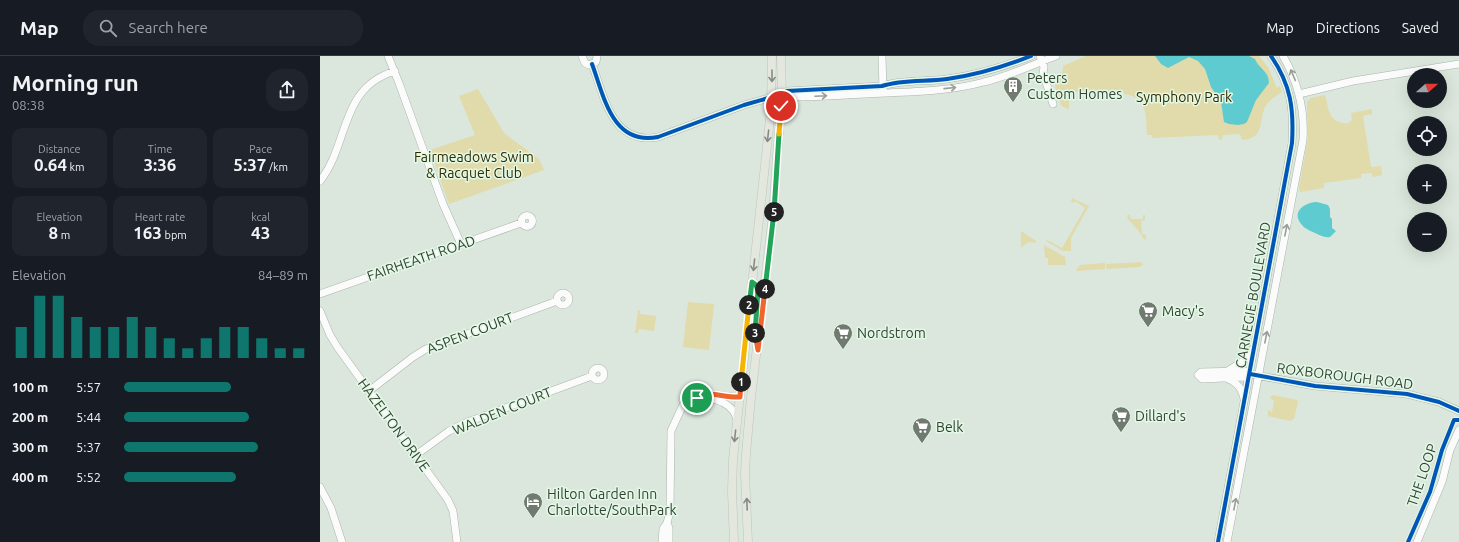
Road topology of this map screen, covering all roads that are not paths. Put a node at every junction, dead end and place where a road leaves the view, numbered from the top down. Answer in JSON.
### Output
{"nodes":[{"id":1,"x":388,"y":56,"type":"edge"},
{"id":2,"x":582,"y":56,"type":"edge"},
{"id":3,"x":597,"y":56,"type":"edge"},
{"id":4,"x":772,"y":56,"type":"edge"},
{"id":5,"x":781,"y":56,"type":"edge"},
{"id":6,"x":882,"y":56,"type":"edge"},
{"id":7,"x":1030,"y":56,"type":"edge"},
{"id":8,"x":1056,"y":56,"type":"edge"},
{"id":9,"x":1271,"y":56,"type":"edge"},
{"id":10,"x":1283,"y":56,"type":"edge"},
{"id":11,"x":1457,"y":56,"type":"edge"},
{"id":12,"x":1041,"y":59,"type":"edge"},
{"id":13,"x":592,"y":64,"type":"junction"},
{"id":14,"x":1033,"y":65,"type":"junction"},
{"id":15,"x":1459,"y":65,"type":"edge"},
{"id":16,"x":395,"y":71,"type":"junction"},
{"id":17,"x":1043,"y":73,"type":"junction"},
{"id":18,"x":883,"y":89,"type":"junction"},
{"id":19,"x":1299,"y":94,"type":"junction"},
{"id":20,"x":782,"y":95,"type":"junction"},
{"id":21,"x":772,"y":97,"type":"junction"},
{"id":22,"x":1053,"y":104,"type":"dead end"},
{"id":23,"x":320,"y":181,"type":"edge"},
{"id":24,"x":521,"y":222,"type":"dead end"},
{"id":25,"x":461,"y":244,"type":"junction"},
{"id":26,"x":752,"y":282,"type":"junction"},
{"id":27,"x":320,"y":294,"type":"edge"},
{"id":28,"x":557,"y":301,"type":"dead end"},
{"id":29,"x":320,"y":311,"type":"edge"},
{"id":30,"x":1255,"y":344,"type":"junction"},
{"id":31,"x":758,"y":350,"type":"junction"},
{"id":32,"x":1226,"y":371,"type":"junction"},
{"id":33,"x":1250,"y":374,"type":"junction"},
{"id":34,"x":592,"y":376,"type":"dead end"},
{"id":35,"x":1259,"y":376,"type":"junction"},
{"id":36,"x":1223,"y":378,"type":"junction"},
{"id":37,"x":369,"y":391,"type":"junction"},
{"id":38,"x":740,"y":397,"type":"junction"},
{"id":39,"x":688,"y":400,"type":"junction"},
{"id":40,"x":1244,"y":404,"type":"junction"},
{"id":41,"x":1459,"y":411,"type":"edge"},
{"id":42,"x":737,"y":420,"type":"junction"},
{"id":43,"x":1459,"y":430,"type":"edge"},
{"id":44,"x":416,"y":455,"type":"junction"},
{"id":45,"x":320,"y":487,"type":"edge"},
{"id":46,"x":667,"y":522,"type":"junction"},
{"id":47,"x":342,"y":542,"type":"edge"},
{"id":48,"x":457,"y":542,"type":"edge"},
{"id":49,"x":662,"y":542,"type":"edge"},
{"id":50,"x":669,"y":542,"type":"edge"},
{"id":51,"x":734,"y":542,"type":"edge"},
{"id":52,"x":748,"y":542,"type":"edge"},
{"id":53,"x":1218,"y":542,"type":"edge"},
{"id":54,"x":1228,"y":542,"type":"edge"},
{"id":55,"x":1417,"y":542,"type":"edge"}],
"edges":[{"from":1,"to":16,"type":"street"},
{"from":2,"to":13,"type":"street"},
{"from":3,"to":13,"type":"street"},
{"from":4,"to":21,"type":"main road","one_way":true},
{"from":5,"to":20,"type":"main road"},
{"from":6,"to":18,"type":"street"},
{"from":7,"to":14,"type":"street"},
{"from":7,"to":18,"type":"street"},
{"from":8,"to":12,"type":"street"},
{"from":9,"to":30,"type":"street","name":"CARNEGIE BOULEVARD"},
{"from":19,"to":10,"type":"street","name":"CARNEGIE BOULEVARD","one_way":true},
{"from":11,"to":15,"type":"street"},
{"from":12,"to":14,"type":"street"},
{"from":12,"to":17,"type":"street"},
{"from":13,"to":21,"type":"street"},
{"from":14,"to":17,"type":"street"},
{"from":18,"to":14,"type":"street","one_way":true},
{"from":15,"to":19,"type":"street"},
{"from":16,"to":23,"type":"street"},
{"from":16,"to":25,"type":"street"},
{"from":17,"to":22,"type":"street"},
{"from":18,"to":20,"type":"street"},
{"from":35,"to":19,"type":"street","name":"CARNEGIE BOULEVARD","one_way":true},
{"from":20,"to":21,"type":"street"},
{"from":20,"to":31,"type":"main road"},
{"from":21,"to":26,"type":"main road","one_way":true},
{"from":24,"to":25,"type":"street","name":"FAIRHEATH ROAD"},
{"from":25,"to":27,"type":"street","name":"FAIRHEATH ROAD"},
{"from":26,"to":31,"type":"main road"},
{"from":26,"to":38,"type":"main road"},
{"from":28,"to":37,"type":"street","name":"ASPEN COURT"},
{"from":29,"to":37,"type":"street","name":"HAZELTON DRIVE"},
{"from":30,"to":32,"type":"street"},
{"from":30,"to":33,"type":"street","name":"CARNEGIE BOULEVARD"},
{"from":52,"to":31,"type":"main road","one_way":true},
{"from":32,"to":33,"type":"street","name":"ROXBOROUGH ROAD"},
{"from":32,"to":36,"type":"street","name":"ROXBOROUGH ROAD"},
{"from":33,"to":35,"type":"street","name":"ROXBOROUGH ROAD"},
{"from":33,"to":36,"type":"street"},
{"from":33,"to":40,"type":"street","name":"CARNEGIE BOULEVARD"},
{"from":34,"to":44,"type":"street","name":"WALDEN COURT"},
{"from":35,"to":41,"type":"street","name":"ROXBOROUGH ROAD"},
{"from":54,"to":35,"type":"street","name":"CARNEGIE BOULEVARD","one_way":true},
{"from":36,"to":40,"type":"street"},
{"from":37,"to":44,"type":"street","name":"HAZELTON DRIVE"},
{"from":38,"to":39,"type":"street"},
{"from":38,"to":42,"type":"main road"},
{"from":39,"to":42,"type":"street"},
{"from":39,"to":46,"type":"street"},
{"from":40,"to":53,"type":"street","name":"CARNEGIE BOULEVARD"},
{"from":42,"to":51,"type":"main road","one_way":true},
{"from":43,"to":55,"type":"street"},
{"from":44,"to":48,"type":"street","name":"HAZELTON DRIVE"},
{"from":45,"to":47,"type":"street"},
{"from":46,"to":49,"type":"street"},
{"from":46,"to":50,"type":"street"}]}
